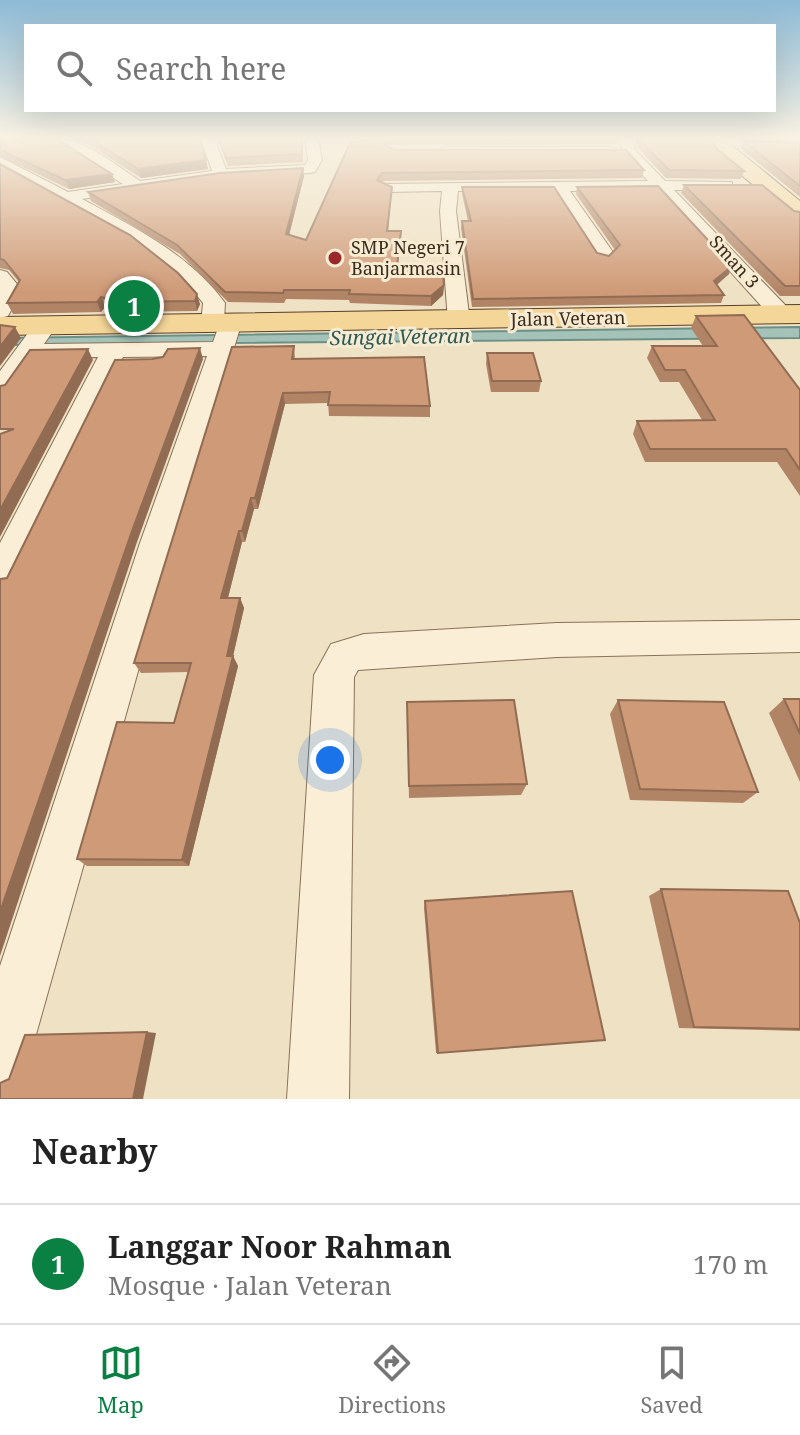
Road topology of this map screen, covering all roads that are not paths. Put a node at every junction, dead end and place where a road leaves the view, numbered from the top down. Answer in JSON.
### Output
{"nodes":[{"id":1,"x":50,"y":189,"type":"edge"},
{"id":2,"x":106,"y":189,"type":"edge"},
{"id":3,"x":450,"y":189,"type":"edge"},
{"id":4,"x":561,"y":189,"type":"edge"},
{"id":5,"x":667,"y":189,"type":"edge"},
{"id":6,"x":770,"y":189,"type":"edge"},
{"id":7,"x":64,"y":197,"type":"junction"},
{"id":8,"x":800,"y":212,"type":"edge"},
{"id":9,"x":605,"y":255,"type":"edge"},
{"id":10,"x":0,"y":276,"type":"edge"},
{"id":11,"x":0,"y":311,"type":"edge"},
{"id":12,"x":791,"y":314,"type":"edge"},
{"id":13,"x":459,"y":322,"type":"junction"},
{"id":14,"x":0,"y":326,"type":"edge"},
{"id":15,"x":223,"y":335,"type":"junction"},
{"id":16,"x":35,"y":339,"type":"junction"},
{"id":17,"x":114,"y":350,"type":"junction"},
{"id":18,"x":0,"y":389,"type":"edge"},
{"id":19,"x":0,"y":577,"type":"edge"},
{"id":20,"x":800,"y":636,"type":"edge"},
{"id":21,"x":0,"y":1056,"type":"edge"},
{"id":22,"x":318,"y":1099,"type":"edge"}],
"edges":[{"from":1,"to":7,"type":"street"},
{"from":2,"to":7,"type":"street"},
{"from":3,"to":13,"type":"street"},
{"from":4,"to":9,"type":"street"},
{"from":5,"to":12,"type":"street","name":"Sman 3"},
{"from":6,"to":8,"type":"main road"},
{"from":7,"to":15,"type":"street"},
{"from":10,"to":11,"type":"street"},
{"from":12,"to":13,"type":"main road","name":"Jalan Veteran"},
{"from":13,"to":15,"type":"main road","name":"Jalan Veteran"},
{"from":14,"to":16,"type":"main road","name":"Jalan Veteran"},
{"from":15,"to":16,"type":"main road","name":"Jalan Veteran"},
{"from":15,"to":17,"type":"street"},
{"from":15,"to":21,"type":"street"},
{"from":16,"to":17,"type":"street"},
{"from":16,"to":18,"type":"street"},
{"from":17,"to":19,"type":"street"},
{"from":20,"to":22,"type":"street"}]}
